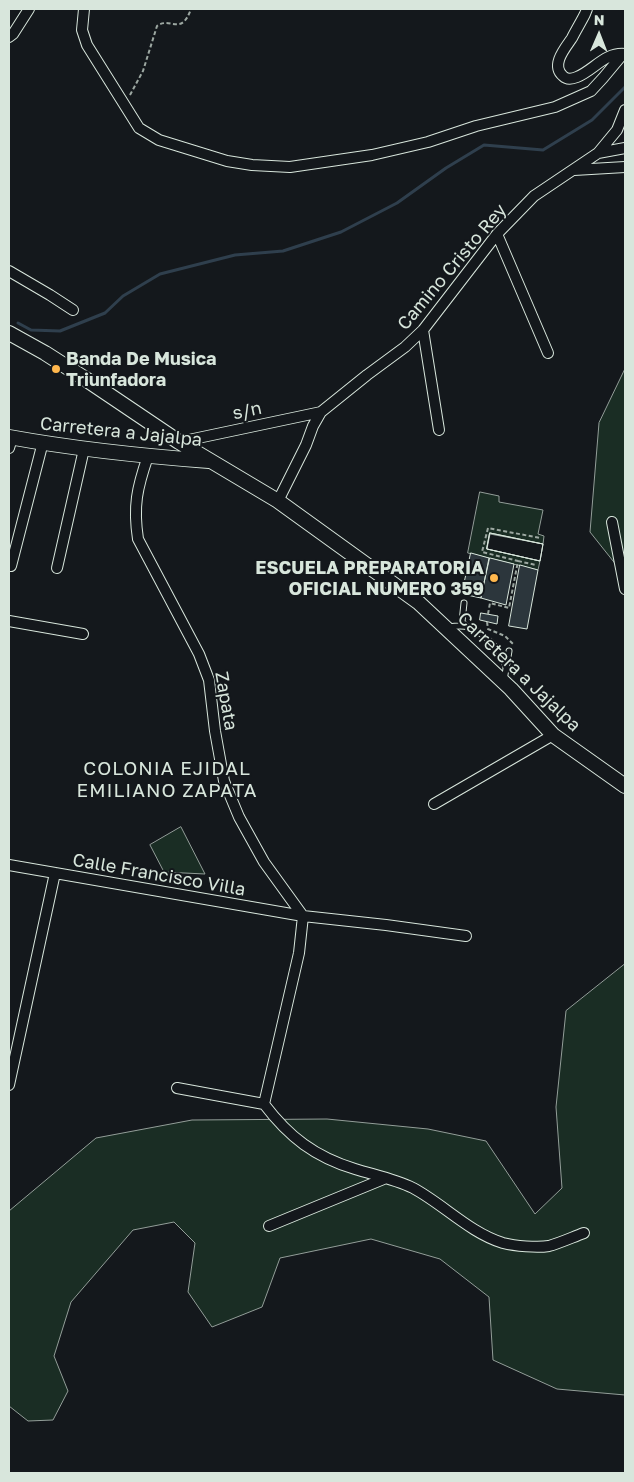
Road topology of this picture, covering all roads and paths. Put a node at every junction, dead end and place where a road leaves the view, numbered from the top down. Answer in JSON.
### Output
{"nodes":[{"id":1,"x":28,"y":9,"type":"edge"},
{"id":2,"x":84,"y":9,"type":"edge"},
{"id":3,"x":191,"y":9,"type":"edge"},
{"id":4,"x":587,"y":9,"type":"edge"},
{"id":5,"x":9,"y":37,"type":"edge"},
{"id":6,"x":624,"y":54,"type":"edge"},
{"id":7,"x":124,"y":105,"type":"junction"},
{"id":8,"x":625,"y":110,"type":"edge"},
{"id":9,"x":625,"y":148,"type":"edge"},
{"id":10,"x":598,"y":153,"type":"junction"},
{"id":11,"x":625,"y":166,"type":"edge"},
{"id":12,"x":573,"y":170,"type":"junction"},
{"id":13,"x":497,"y":234,"type":"junction"},
{"id":14,"x":9,"y":271,"type":"edge"},
{"id":15,"x":73,"y":310,"type":"dead end"},
{"id":16,"x":423,"y":330,"type":"junction"},
{"id":17,"x":9,"y":332,"type":"edge"},
{"id":18,"x":548,"y":353,"type":"dead end"},
{"id":19,"x":321,"y":412,"type":"junction"},
{"id":20,"x":439,"y":430,"type":"dead end"},
{"id":21,"x":10,"y":441,"type":"edge"},
{"id":22,"x":43,"y":442,"type":"junction"},
{"id":23,"x":179,"y":442,"type":"junction"},
{"id":24,"x":84,"y":449,"type":"junction"},
{"id":25,"x":148,"y":456,"type":"junction"},
{"id":26,"x":212,"y":461,"type":"junction"},
{"id":27,"x":278,"y":501,"type":"junction"},
{"id":28,"x":612,"y":522,"type":"dead end"},
{"id":29,"x":540,"y":538,"type":"dead end"},
{"id":30,"x":518,"y":561,"type":"junction"},
{"id":31,"x":536,"y":565,"type":"dead end"},
{"id":32,"x":11,"y":566,"type":"dead end"},
{"id":33,"x":57,"y":568,"type":"dead end"},
{"id":34,"x":625,"y":590,"type":"edge"},
{"id":35,"x":464,"y":603,"type":"dead end"},
{"id":36,"x":488,"y":614,"type":"dead end"},
{"id":37,"x":9,"y":621,"type":"edge"},
{"id":38,"x":467,"y":626,"type":"junction"},
{"id":39,"x":445,"y":628,"type":"junction"},
{"id":40,"x":83,"y":634,"type":"dead end"},
{"id":41,"x":509,"y":651,"type":"dead end"},
{"id":42,"x":505,"y":676,"type":"junction"},
{"id":43,"x":553,"y":735,"type":"junction"},
{"id":44,"x":625,"y":786,"type":"edge"},
{"id":45,"x":434,"y":804,"type":"dead end"},
{"id":46,"x":9,"y":865,"type":"edge"},
{"id":47,"x":55,"y":873,"type":"junction"},
{"id":48,"x":303,"y":916,"type":"junction"},
{"id":49,"x":466,"y":936,"type":"dead end"},
{"id":50,"x":14,"y":1037,"type":"edge"},
{"id":51,"x":9,"y":1085,"type":"edge"},
{"id":52,"x":177,"y":1088,"type":"dead end"},
{"id":53,"x":264,"y":1104,"type":"junction"},
{"id":54,"x":386,"y":1178,"type":"junction"},
{"id":55,"x":269,"y":1226,"type":"dead end"},
{"id":56,"x":584,"y":1233,"type":"dead end"}],
"edges":[{"from":1,"to":5,"type":"street"},
{"from":2,"to":7,"type":"street"},
{"from":3,"to":7,"type":"path"},
{"from":4,"to":6,"type":"street"},
{"from":6,"to":7,"type":"street"},
{"from":8,"to":10,"type":"street","name":"Camino Cristo Rey"},
{"from":9,"to":10,"type":"street"},
{"from":10,"to":12,"type":"street","name":"Camino Cristo Rey"},
{"from":11,"to":12,"type":"street"},
{"from":12,"to":13,"type":"street","name":"Camino Cristo Rey"},
{"from":13,"to":16,"type":"street","name":"Camino Cristo Rey"},
{"from":13,"to":18,"type":"street"},
{"from":14,"to":15,"type":"street"},
{"from":16,"to":19,"type":"street","name":"Camino Cristo Rey"},
{"from":16,"to":20,"type":"street"},
{"from":17,"to":23,"type":"street"},
{"from":19,"to":23,"type":"street","name":"s/n"},
{"from":19,"to":27,"type":"street","name":"Camino Cristo Rey"},
{"from":21,"to":22,"type":"street","name":"Carretera a Jajalpa"},
{"from":22,"to":24,"type":"street","name":"Carretera a Jajalpa"},
{"from":22,"to":32,"type":"street"},
{"from":23,"to":26,"type":"street"},
{"from":24,"to":25,"type":"street","name":"Carretera a Jajalpa"},
{"from":24,"to":33,"type":"street"},
{"from":25,"to":26,"type":"street","name":"Carretera a Jajalpa"},
{"from":25,"to":48,"type":"street","name":"Zapata"},
{"from":26,"to":27,"type":"street","name":"Carretera a Jajalpa"},
{"from":27,"to":39,"type":"street","name":"Carretera a Jajalpa"},
{"from":28,"to":34,"type":"street"},
{"from":29,"to":30,"type":"path"},
{"from":30,"to":31,"type":"path"},
{"from":30,"to":36,"type":"path"},
{"from":35,"to":38,"type":"lane"},
{"from":37,"to":40,"type":"street"},
{"from":38,"to":39,"type":"lane"},
{"from":38,"to":42,"type":"lane"},
{"from":39,"to":42,"type":"street","name":"Carretera a Jajalpa"},
{"from":41,"to":42,"type":"lane"},
{"from":42,"to":43,"type":"street","name":"Carretera a Jajalpa"},
{"from":43,"to":44,"type":"street","name":"Carretera a Jajalpa"},
{"from":43,"to":45,"type":"street"},
{"from":46,"to":47,"type":"street","name":"Calle Francisco Villa"},
{"from":47,"to":48,"type":"street","name":"Calle Francisco Villa"},
{"from":47,"to":50,"type":"street"},
{"from":48,"to":49,"type":"street","name":"Calle Francisco Villa"},
{"from":48,"to":53,"type":"street"},
{"from":50,"to":51,"type":"street"},
{"from":52,"to":53,"type":"street"},
{"from":53,"to":54,"type":"street"},
{"from":54,"to":55,"type":"street"},
{"from":54,"to":56,"type":"street"}]}
